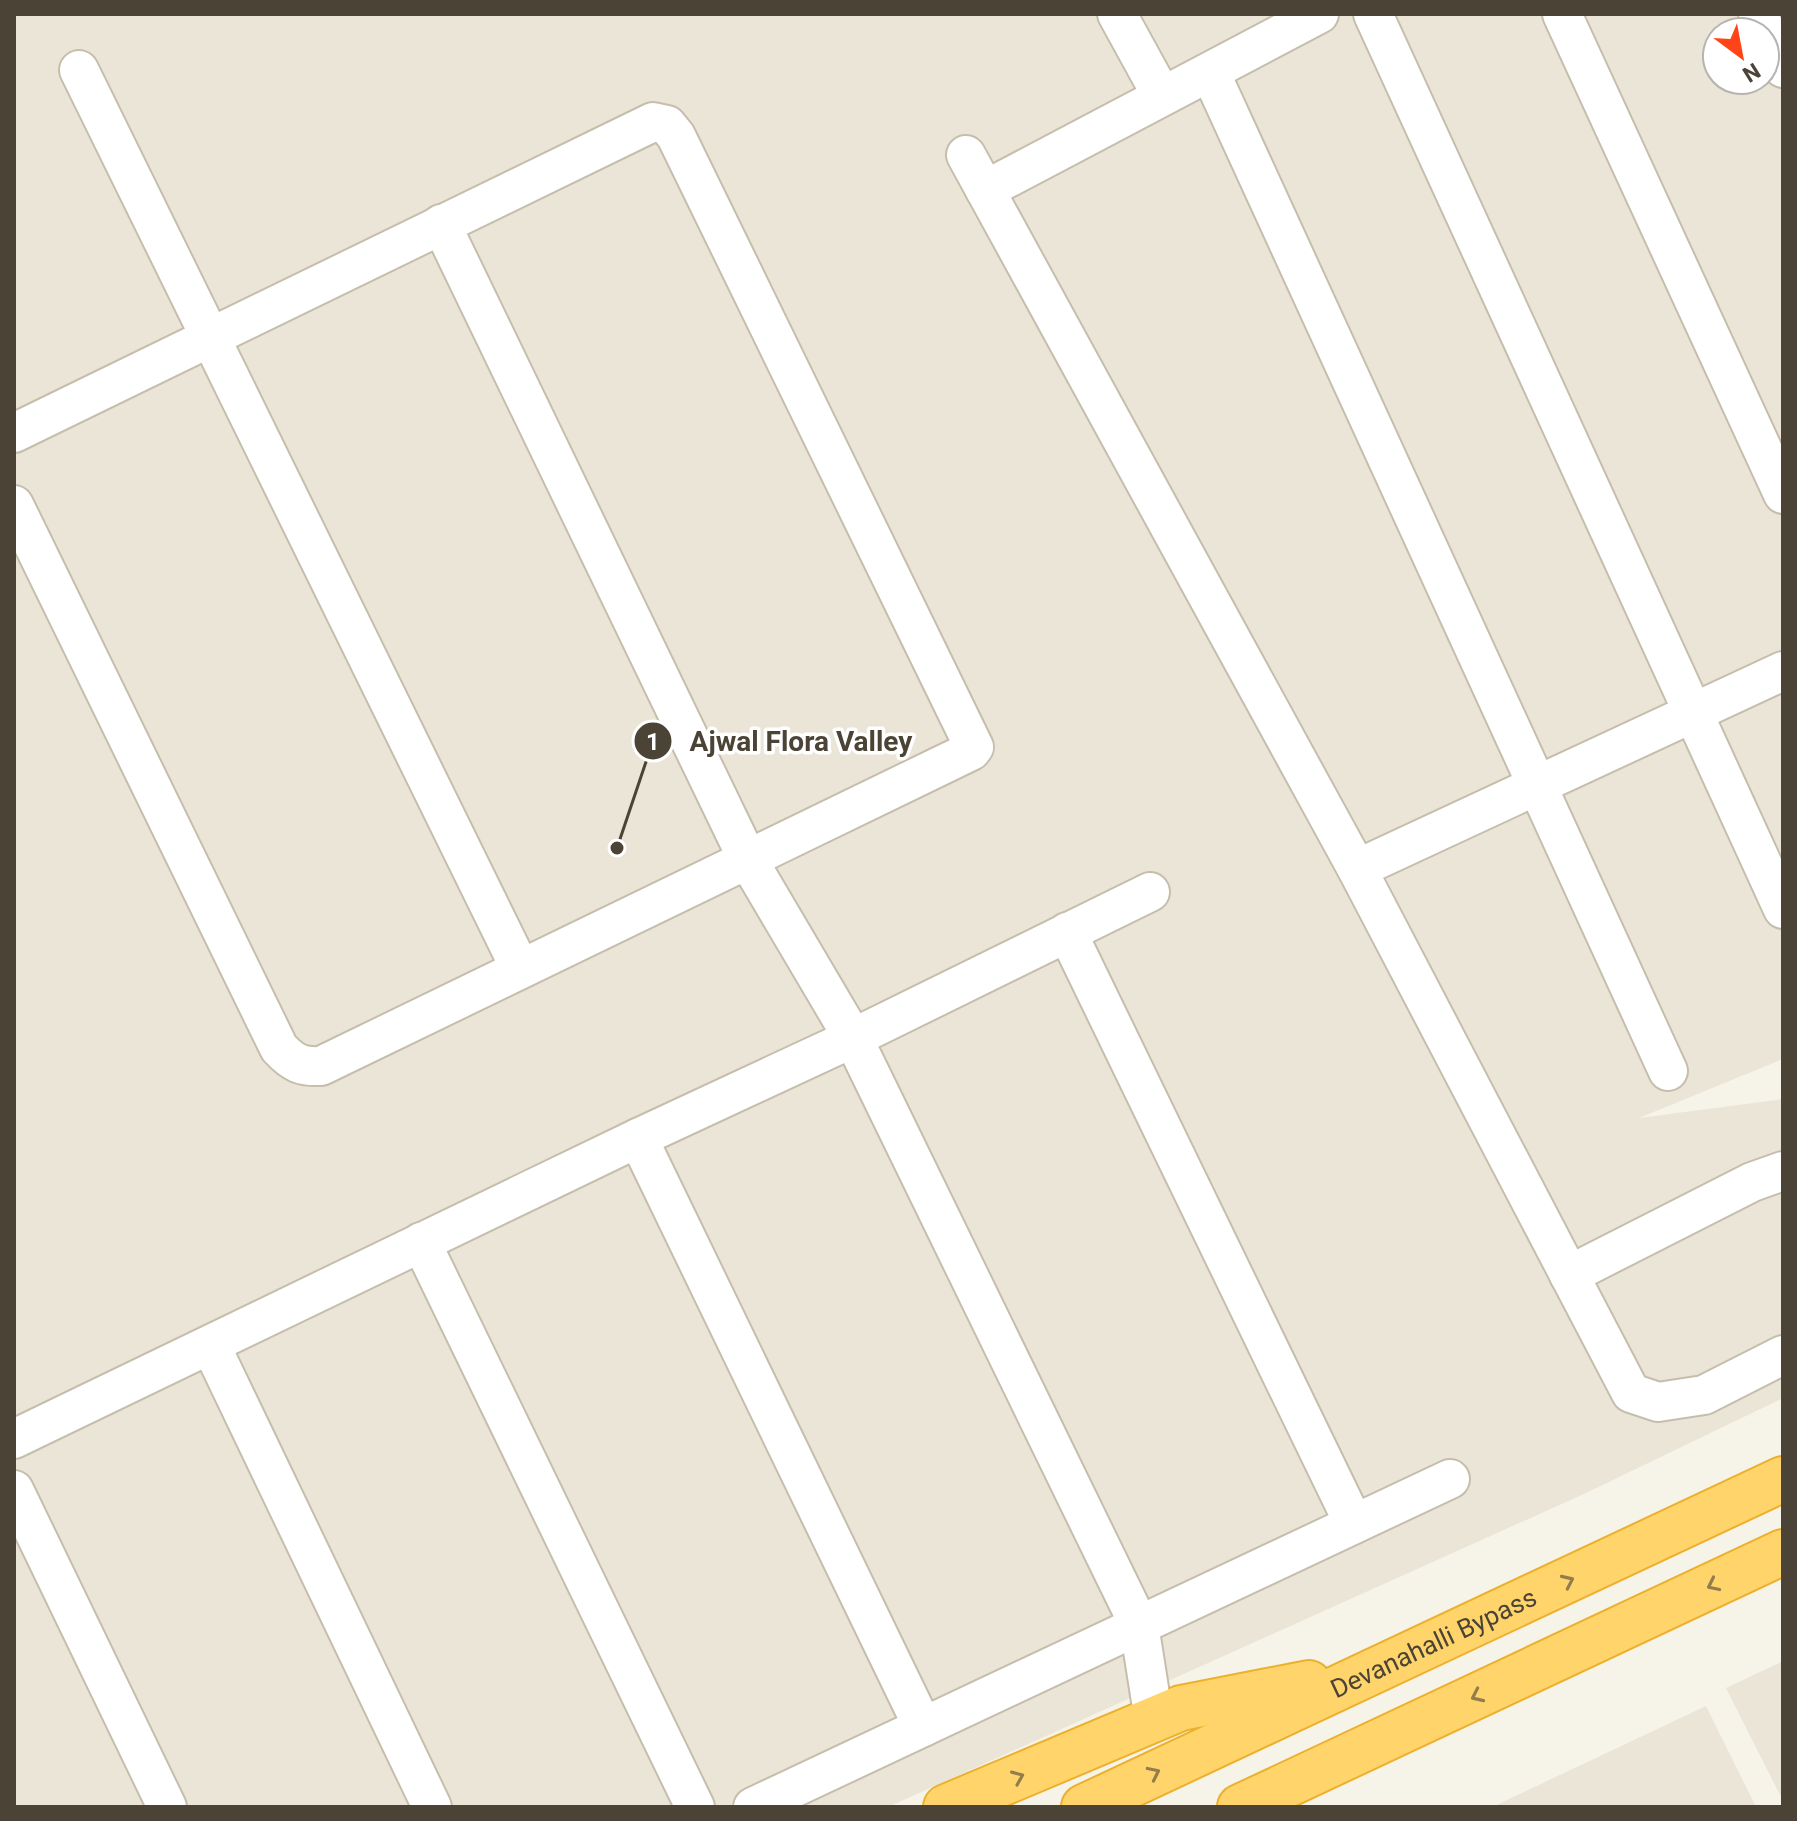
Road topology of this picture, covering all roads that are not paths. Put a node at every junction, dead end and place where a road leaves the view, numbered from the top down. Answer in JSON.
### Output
{"nodes":[{"id":1,"x":1117,"y":14,"type":"edge"},
{"id":2,"x":1319,"y":14,"type":"edge"},
{"id":3,"x":1373,"y":14,"type":"edge"},
{"id":4,"x":1562,"y":14,"type":"edge"},
{"id":5,"x":1758,"y":14,"type":"edge"},
{"id":6,"x":1783,"y":68,"type":"edge"},
{"id":7,"x":79,"y":70,"type":"dead end"},
{"id":8,"x":1210,"y":72,"type":"junction"},
{"id":9,"x":1162,"y":96,"type":"junction"},
{"id":10,"x":966,"y":155,"type":"dead end"},
{"id":11,"x":985,"y":190,"type":"junction"},
{"id":12,"x":441,"y":224,"type":"junction"},
{"id":13,"x":210,"y":336,"type":"junction"},
{"id":14,"x":14,"y":433,"type":"edge"},
{"id":15,"x":1783,"y":494,"type":"edge"},
{"id":16,"x":14,"y":505,"type":"edge"},
{"id":17,"x":1783,"y":671,"type":"edge"},
{"id":18,"x":1692,"y":713,"type":"junction"},
{"id":19,"x":1538,"y":785,"type":"junction"},
{"id":20,"x":748,"y":860,"type":"junction"},
{"id":21,"x":1357,"y":869,"type":"junction"},
{"id":22,"x":1150,"y":892,"type":"dead end"},
{"id":23,"x":1783,"y":909,"type":"edge"},
{"id":24,"x":1067,"y":932,"type":"junction"},
{"id":25,"x":520,"y":968,"type":"junction"},
{"id":26,"x":853,"y":1038,"type":"junction"},
{"id":27,"x":1668,"y":1071,"type":"dead end"},
{"id":28,"x":638,"y":1138,"type":"junction"},
{"id":29,"x":1783,"y":1171,"type":"edge"},
{"id":30,"x":421,"y":1242,"type":"junction"},
{"id":31,"x":1569,"y":1275,"type":"junction"},
{"id":32,"x":211,"y":1346,"type":"junction"},
{"id":33,"x":1783,"y":1355,"type":"edge"},
{"id":34,"x":14,"y":1439,"type":"edge"},
{"id":35,"x":1450,"y":1479,"type":"dead end"},
{"id":36,"x":1783,"y":1479,"type":"edge"},
{"id":37,"x":14,"y":1490,"type":"edge"},
{"id":38,"x":1354,"y":1524,"type":"junction"},
{"id":39,"x":1783,"y":1552,"type":"edge"},
{"id":40,"x":1139,"y":1625,"type":"junction"},
{"id":41,"x":1379,"y":1668,"type":"junction"},
{"id":42,"x":1154,"y":1720,"type":"junction"},
{"id":43,"x":1412,"y":1726,"type":"junction"},
{"id":44,"x":923,"y":1727,"type":"junction"},
{"id":45,"x":167,"y":1807,"type":"edge"},
{"id":46,"x":432,"y":1807,"type":"edge"},
{"id":47,"x":695,"y":1807,"type":"edge"},
{"id":48,"x":753,"y":1807,"type":"edge"},
{"id":49,"x":946,"y":1807,"type":"edge"},
{"id":50,"x":1084,"y":1807,"type":"edge"},
{"id":51,"x":1240,"y":1807,"type":"edge"},
{"id":52,"x":1311,"y":1807,"type":"edge"}],
"edges":[{"from":1,"to":9,"type":"street"},
{"from":2,"to":8,"type":"street"},
{"from":3,"to":18,"type":"street"},
{"from":4,"to":15,"type":"street"},
{"from":5,"to":6,"type":"street"},
{"from":7,"to":13,"type":"street"},
{"from":8,"to":9,"type":"street"},
{"from":8,"to":19,"type":"street"},
{"from":9,"to":11,"type":"street"},
{"from":10,"to":11,"type":"street"},
{"from":11,"to":21,"type":"street"},
{"from":12,"to":13,"type":"street"},
{"from":12,"to":20,"type":"street"},
{"from":12,"to":20,"type":"street"},
{"from":13,"to":14,"type":"street"},
{"from":13,"to":25,"type":"street"},
{"from":16,"to":25,"type":"street"},
{"from":17,"to":18,"type":"street"},
{"from":18,"to":19,"type":"street"},
{"from":18,"to":23,"type":"street"},
{"from":19,"to":21,"type":"street"},
{"from":19,"to":27,"type":"street"},
{"from":20,"to":25,"type":"street"},
{"from":20,"to":26,"type":"street"},
{"from":21,"to":31,"type":"street"},
{"from":22,"to":24,"type":"street"},
{"from":24,"to":26,"type":"street"},
{"from":24,"to":38,"type":"street"},
{"from":26,"to":28,"type":"street"},
{"from":26,"to":40,"type":"street"},
{"from":28,"to":30,"type":"street"},
{"from":28,"to":44,"type":"street"},
{"from":29,"to":31,"type":"street"},
{"from":30,"to":32,"type":"street"},
{"from":30,"to":47,"type":"street"},
{"from":31,"to":33,"type":"street"},
{"from":32,"to":34,"type":"street"},
{"from":32,"to":46,"type":"street"},
{"from":35,"to":38,"type":"street"},
{"from":41,"to":36,"type":"highway","name":"Devanahalli Bypass","one_way":true},
{"from":37,"to":45,"type":"street"},
{"from":38,"to":40,"type":"street"},
{"from":39,"to":43,"type":"highway","one_way":true},
{"from":40,"to":42,"type":"street"},
{"from":40,"to":44,"type":"street"},
{"from":41,"to":42,"type":"highway"},
{"from":50,"to":41,"type":"highway","name":"Devanahalli Bypass","one_way":true},
{"from":49,"to":42,"type":"highway","one_way":true},
{"from":43,"to":51,"type":"highway"},
{"from":43,"to":52,"type":"highway"},
{"from":44,"to":48,"type":"street"}]}
